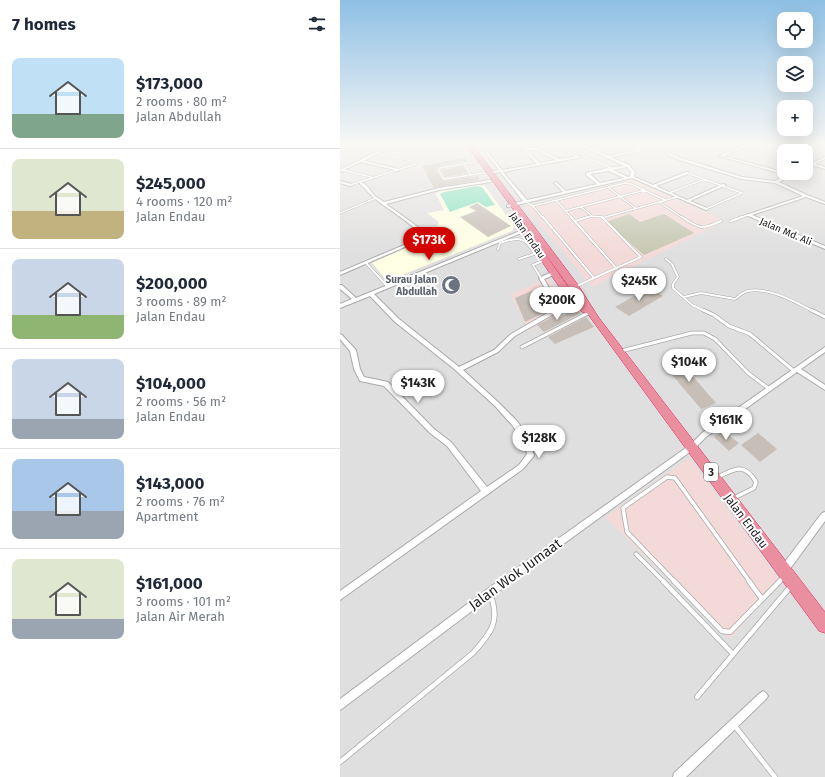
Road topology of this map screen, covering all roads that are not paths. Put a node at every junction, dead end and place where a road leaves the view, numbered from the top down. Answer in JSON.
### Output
{"nodes":[{"id":1,"x":360,"y":181,"type":"edge"},
{"id":2,"x":488,"y":181,"type":"edge"},
{"id":3,"x":490,"y":181,"type":"edge"},
{"id":4,"x":493,"y":181,"type":"edge"},
{"id":5,"x":509,"y":181,"type":"edge"},
{"id":6,"x":596,"y":181,"type":"edge"},
{"id":7,"x":614,"y":181,"type":"edge"},
{"id":8,"x":642,"y":181,"type":"edge"},
{"id":9,"x":665,"y":181,"type":"edge"},
{"id":10,"x":699,"y":181,"type":"edge"},
{"id":11,"x":712,"y":181,"type":"edge"},
{"id":12,"x":770,"y":181,"type":"edge"},
{"id":13,"x":340,"y":182,"type":"edge"},
{"id":14,"x":776,"y":182,"type":"joint"},
{"id":15,"x":361,"y":183,"type":"dead end"},
{"id":16,"x":556,"y":183,"type":"dead end"},
{"id":17,"x":350,"y":185,"type":"joint"},
{"id":18,"x":600,"y":185,"type":"junction"},
{"id":19,"x":724,"y":185,"type":"junction"},
{"id":20,"x":653,"y":186,"type":"junction"},
{"id":21,"x":608,"y":187,"type":"junction"},
{"id":22,"x":604,"y":188,"type":"junction"},
{"id":23,"x":645,"y":190,"type":"junction"},
{"id":24,"x":566,"y":192,"type":"junction"},
{"id":25,"x":669,"y":193,"type":"junction"},
{"id":26,"x":677,"y":196,"type":"junction"},
{"id":27,"x":806,"y":196,"type":"junction"},
{"id":28,"x":620,"y":197,"type":"junction"},
{"id":29,"x":376,"y":198,"type":"junction"},
{"id":30,"x":556,"y":200,"type":"junction"},
{"id":31,"x":665,"y":200,"type":"junction"},
{"id":32,"x":687,"y":201,"type":"junction"},
{"id":33,"x":526,"y":202,"type":"junction"},
{"id":34,"x":659,"y":202,"type":"junction"},
{"id":35,"x":384,"y":203,"type":"junction"},
{"id":36,"x":825,"y":203,"type":"edge"},
{"id":37,"x":512,"y":205,"type":"junction"},
{"id":38,"x":533,"y":206,"type":"junction"},
{"id":39,"x":581,"y":207,"type":"junction"},
{"id":40,"x":635,"y":208,"type":"junction"},
{"id":41,"x":706,"y":209,"type":"joint"},
{"id":42,"x":565,"y":210,"type":"junction"},
{"id":43,"x":340,"y":213,"type":"edge"},
{"id":44,"x":748,"y":215,"type":"junction"},
{"id":45,"x":592,"y":216,"type":"junction"},
{"id":46,"x":602,"y":217,"type":"junction"},
{"id":47,"x":575,"y":221,"type":"junction"},
{"id":48,"x":721,"y":221,"type":"dead end"},
{"id":49,"x":732,"y":221,"type":"dead end"},
{"id":50,"x":525,"y":230,"type":"junction"},
{"id":51,"x":530,"y":242,"type":"junction"},
{"id":52,"x":825,"y":248,"type":"edge"},
{"id":53,"x":498,"y":249,"type":"dead end"},
{"id":54,"x":537,"y":253,"type":"junction"},
{"id":55,"x":519,"y":259,"type":"dead end"},
{"id":56,"x":545,"y":260,"type":"junction"},
{"id":57,"x":666,"y":260,"type":"dead end"},
{"id":58,"x":366,"y":263,"type":"junction"},
{"id":59,"x":617,"y":269,"type":"junction"},
{"id":60,"x":554,"y":273,"type":"junction"},
{"id":61,"x":340,"y":274,"type":"edge"},
{"id":62,"x":541,"y":278,"type":"junction"},
{"id":63,"x":594,"y":278,"type":"junction"},
{"id":64,"x":340,"y":286,"type":"edge"},
{"id":65,"x":388,"y":287,"type":"junction"},
{"id":66,"x":371,"y":294,"type":"junction"},
{"id":67,"x":577,"y":296,"type":"junction"},
{"id":68,"x":684,"y":297,"type":"junction"},
{"id":69,"x":355,"y":300,"type":"junction"},
{"id":70,"x":340,"y":306,"type":"edge"},
{"id":71,"x":558,"y":306,"type":"junction"},
{"id":72,"x":592,"y":317,"type":"junction"},
{"id":73,"x":825,"y":317,"type":"edge"},
{"id":74,"x":340,"y":336,"type":"edge"},
{"id":75,"x":522,"y":347,"type":"dead end"},
{"id":76,"x":825,"y":349,"type":"edge"},
{"id":77,"x":620,"y":352,"type":"junction"},
{"id":78,"x":459,"y":370,"type":"junction"},
{"id":79,"x":796,"y":370,"type":"junction"},
{"id":80,"x":768,"y":388,"type":"junction"},
{"id":81,"x":825,"y":388,"type":"edge"},
{"id":82,"x":692,"y":448,"type":"junction"},
{"id":83,"x":716,"y":479,"type":"junction"},
{"id":84,"x":486,"y":492,"type":"junction"},
{"id":85,"x":730,"y":500,"type":"junction"},
{"id":86,"x":825,"y":515,"type":"edge"},
{"id":87,"x":636,"y":554,"type":"dead end"},
{"id":88,"x":788,"y":576,"type":"junction"},
{"id":89,"x":489,"y":593,"type":"junction"},
{"id":90,"x":340,"y":596,"type":"edge"},
{"id":91,"x":762,"y":599,"type":"junction"},
{"id":92,"x":825,"y":625,"type":"edge"},
{"id":93,"x":733,"y":654,"type":"junction"},
{"id":94,"x":763,"y":696,"type":"dead end"},
{"id":95,"x":697,"y":697,"type":"dead end"},
{"id":96,"x":340,"y":705,"type":"edge"},
{"id":97,"x":733,"y":724,"type":"junction"},
{"id":98,"x":340,"y":762,"type":"edge"},
{"id":99,"x":678,"y":777,"type":"edge"},
{"id":100,"x":774,"y":777,"type":"edge"}],
"edges":[{"from":1,"to":17,"type":"lane"},
{"from":2,"to":35,"type":"street"},
{"from":3,"to":37,"type":"highway","name":"Jalan Endau","number":"3"},
{"from":4,"to":37,"type":"highway","name":"Jalan Endau","number":"3"},
{"from":5,"to":33,"type":"street"},
{"from":6,"to":18,"type":"street"},
{"from":7,"to":18,"type":"street"},
{"from":8,"to":20,"type":"street"},
{"from":9,"to":20,"type":"street"},
{"from":10,"to":25,"type":"lane"},
{"from":11,"to":19,"type":"lane"},
{"from":12,"to":14,"type":"street"},
{"from":13,"to":17,"type":"street"},
{"from":14,"to":27,"type":"street"},
{"from":15,"to":29,"type":"street"},
{"from":16,"to":24,"type":"street"},
{"from":18,"to":22,"type":"lane"},
{"from":18,"to":24,"type":"street"},
{"from":19,"to":32,"type":"street"},
{"from":19,"to":41,"type":"lane"},
{"from":20,"to":25,"type":"street"},
{"from":21,"to":22,"type":"lane"},
{"from":21,"to":23,"type":"lane"},
{"from":21,"to":28,"type":"lane"},
{"from":22,"to":30,"type":"lane"},
{"from":23,"to":28,"type":"lane"},
{"from":23,"to":31,"type":"lane"},
{"from":24,"to":33,"type":"street"},
{"from":25,"to":26,"type":"street"},
{"from":26,"to":31,"type":"lane"},
{"from":26,"to":32,"type":"street"},
{"from":27,"to":36,"type":"street"},
{"from":27,"to":44,"type":"street"},
{"from":28,"to":39,"type":"lane"},
{"from":28,"to":40,"type":"lane"},
{"from":29,"to":35,"type":"street"},
{"from":29,"to":43,"type":"lane"},
{"from":30,"to":38,"type":"lane"},
{"from":30,"to":42,"type":"lane"},
{"from":31,"to":34,"type":"lane"},
{"from":32,"to":41,"type":"street"},
{"from":33,"to":37,"type":"street"},
{"from":33,"to":38,"type":"lane"},
{"from":34,"to":40,"type":"lane"},
{"from":34,"to":48,"type":"lane"},
{"from":35,"to":58,"type":"street"},
{"from":37,"to":50,"type":"highway","name":"Jalan Endau","number":"3"},
{"from":37,"to":67,"type":"highway","name":"Jalan Endau","number":"3"},
{"from":38,"to":63,"type":"lane"},
{"from":39,"to":42,"type":"lane"},
{"from":39,"to":45,"type":"lane"},
{"from":40,"to":46,"type":"lane"},
{"from":42,"to":47,"type":"lane"},
{"from":44,"to":49,"type":"lane"},
{"from":44,"to":52,"type":"street","name":"Jalan Md. Ali"},
{"from":45,"to":46,"type":"lane"},
{"from":45,"to":47,"type":"lane"},
{"from":46,"to":59,"type":"lane"},
{"from":47,"to":59,"type":"lane"},
{"from":50,"to":51,"type":"highway","name":"Jalan Endau","number":"3"},
{"from":50,"to":65,"type":"street"},
{"from":51,"to":53,"type":"lane"},
{"from":51,"to":54,"type":"highway","name":"Jalan Endau","number":"3"},
{"from":54,"to":55,"type":"lane"},
{"from":54,"to":56,"type":"highway","name":"Jalan Endau","number":"3"},
{"from":56,"to":60,"type":"highway","name":"Jalan Endau","number":"3"},
{"from":56,"to":62,"type":"lane"},
{"from":57,"to":68,"type":"lane"},
{"from":58,"to":61,"type":"street"},
{"from":58,"to":65,"type":"lane"},
{"from":59,"to":63,"type":"lane"},
{"from":60,"to":62,"type":"street"},
{"from":60,"to":67,"type":"highway","name":"Jalan Endau","number":"3"},
{"from":62,"to":71,"type":"street"},
{"from":63,"to":67,"type":"lane"},
{"from":64,"to":69,"type":"street"},
{"from":65,"to":66,"type":"street"},
{"from":66,"to":69,"type":"street"},
{"from":66,"to":78,"type":"street"},
{"from":67,"to":71,"type":"street"},
{"from":67,"to":72,"type":"highway","name":"Jalan Endau","number":"3"},
{"from":68,"to":73,"type":"lane"},
{"from":68,"to":79,"type":"lane"},
{"from":69,"to":70,"type":"street"},
{"from":71,"to":78,"type":"street"},
{"from":72,"to":75,"type":"lane"},
{"from":72,"to":77,"type":"highway","name":"Jalan Endau","number":"3"},
{"from":74,"to":84,"type":"street"},
{"from":76,"to":79,"type":"street","name":"Jalan Wok Jumaat"},
{"from":77,"to":80,"type":"lane"},
{"from":77,"to":82,"type":"highway","name":"Jalan Endau","number":"3"},
{"from":78,"to":84,"type":"street"},
{"from":79,"to":80,"type":"street","name":"Jalan Wok Jumaat"},
{"from":79,"to":81,"type":"street"},
{"from":80,"to":82,"type":"street","name":"Jalan Wok Jumaat"},
{"from":82,"to":83,"type":"highway","name":"Jalan Endau","number":"3"},
{"from":82,"to":89,"type":"street","name":"Jalan Wok Jumaat"},
{"from":83,"to":85,"type":"highway","name":"Jalan Endau","number":"3"},
{"from":83,"to":85,"type":"lane"},
{"from":84,"to":90,"type":"street"},
{"from":85,"to":88,"type":"highway","name":"Jalan Endau","number":"3"},
{"from":86,"to":88,"type":"street"},
{"from":87,"to":93,"type":"lane"},
{"from":88,"to":91,"type":"lane"},
{"from":88,"to":92,"type":"highway","name":"Jalan Endau","number":"3"},
{"from":88,"to":93,"type":"lane"},
{"from":89,"to":96,"type":"street","name":"Jalan Wok Jumaat"},
{"from":89,"to":98,"type":"lane"},
{"from":91,"to":91,"type":"lane"},
{"from":93,"to":95,"type":"lane"},
{"from":94,"to":97,"type":"street"},
{"from":97,"to":99,"type":"street"},
{"from":97,"to":100,"type":"lane"}]}
